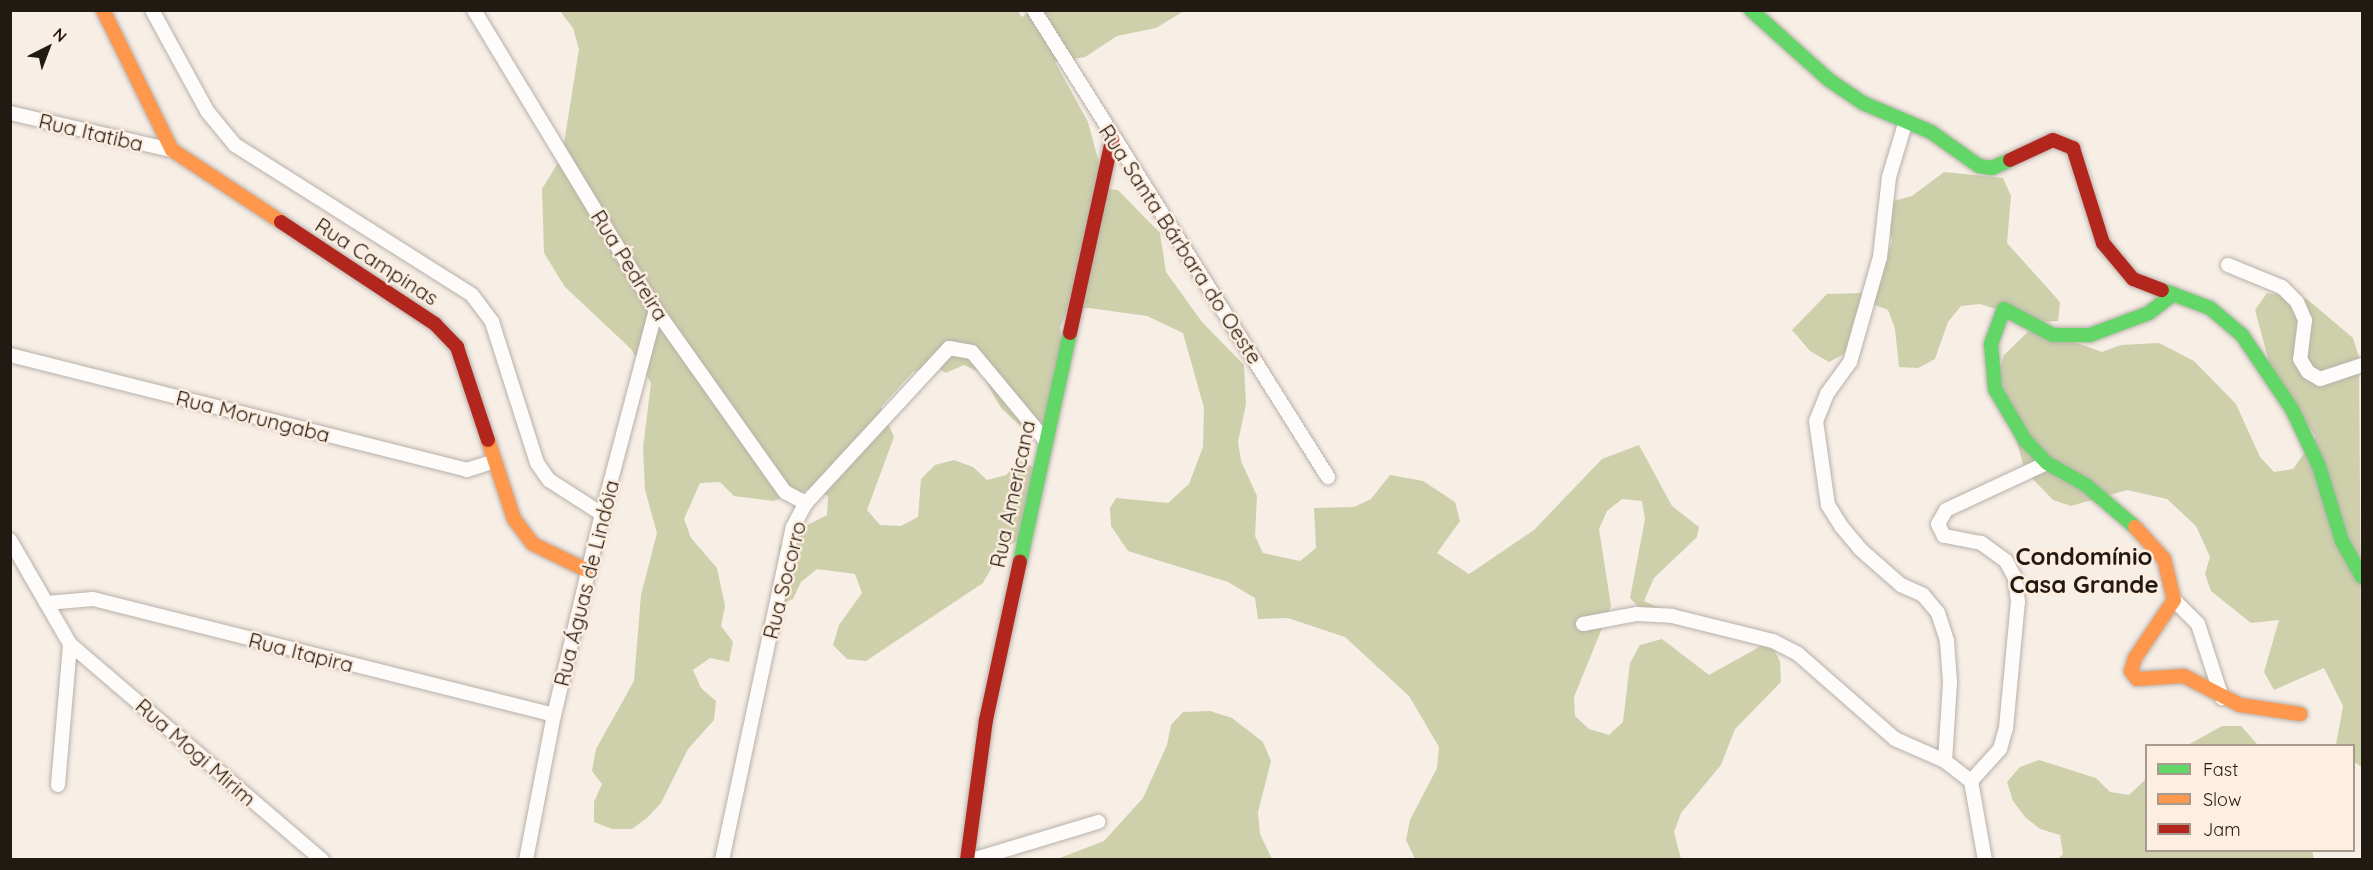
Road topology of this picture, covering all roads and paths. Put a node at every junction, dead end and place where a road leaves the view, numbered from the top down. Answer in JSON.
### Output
{"nodes":[{"id":1,"x":103,"y":10,"type":"edge"},
{"id":2,"x":152,"y":10,"type":"edge"},
{"id":3,"x":474,"y":10,"type":"edge"},
{"id":4,"x":1034,"y":10,"type":"edge"},
{"id":5,"x":1751,"y":10,"type":"edge"},
{"id":6,"x":10,"y":113,"type":"edge"},
{"id":7,"x":1905,"y":124,"type":"junction"},
{"id":8,"x":1112,"y":140,"type":"junction"},
{"id":9,"x":172,"y":150,"type":"junction"},
{"id":10,"x":2228,"y":265,"type":"dead end"},
{"id":11,"x":2173,"y":294,"type":"junction"},
{"id":12,"x":657,"y":310,"type":"junction"},
{"id":13,"x":10,"y":355,"type":"edge"},
{"id":14,"x":2362,"y":365,"type":"edge"},
{"id":15,"x":1045,"y":440,"type":"junction"},
{"id":16,"x":494,"y":461,"type":"junction"},
{"id":17,"x":2047,"y":463,"type":"junction"},
{"id":18,"x":1328,"y":477,"type":"dead end"},
{"id":19,"x":806,"y":503,"type":"junction"},
{"id":20,"x":602,"y":514,"type":"junction"},
{"id":21,"x":10,"y":540,"type":"edge"},
{"id":22,"x":588,"y":572,"type":"junction"},
{"id":23,"x":2362,"y":577,"type":"edge"},
{"id":24,"x":2174,"y":600,"type":"junction"},
{"id":25,"x":46,"y":603,"type":"junction"},
{"id":26,"x":1583,"y":624,"type":"dead end"},
{"id":27,"x":70,"y":644,"type":"junction"},
{"id":28,"x":2222,"y":698,"type":"junction"},
{"id":29,"x":2300,"y":714,"type":"dead end"},
{"id":30,"x":554,"y":715,"type":"junction"},
{"id":31,"x":1945,"y":761,"type":"junction"},
{"id":32,"x":1971,"y":781,"type":"junction"},
{"id":33,"x":58,"y":785,"type":"dead end"},
{"id":34,"x":1098,"y":822,"type":"dead end"},
{"id":35,"x":322,"y":860,"type":"edge"},
{"id":36,"x":526,"y":860,"type":"edge"},
{"id":37,"x":722,"y":860,"type":"edge"},
{"id":38,"x":967,"y":860,"type":"edge"},
{"id":39,"x":972,"y":860,"type":"edge"},
{"id":40,"x":1985,"y":860,"type":"edge"}],
"edges":[{"from":1,"to":9,"type":"street"},
{"from":2,"to":20,"type":"street","name":"Rua Campinas"},
{"from":3,"to":12,"type":"street","name":"Rua Pedreira"},
{"from":4,"to":8,"type":"street","name":"Rua Santa Bárbara do Oeste"},
{"from":5,"to":7,"type":"street"},
{"from":6,"to":9,"type":"street","name":"Rua Itatiba"},
{"from":7,"to":11,"type":"street"},
{"from":7,"to":31,"type":"street"},
{"from":8,"to":15,"type":"street","name":"Rua Americana"},
{"from":8,"to":18,"type":"street","name":"Rua Santa Bárbara do Oeste"},
{"from":9,"to":16,"type":"street","name":"Rua Campinas"},
{"from":10,"to":14,"type":"street"},
{"from":11,"to":17,"type":"street"},
{"from":11,"to":23,"type":"street"},
{"from":12,"to":19,"type":"street","name":"Rua Pedreira"},
{"from":12,"to":20,"type":"street","name":"Rua Águas de Lindóia"},
{"from":13,"to":16,"type":"street","name":"Rua Morungaba"},
{"from":15,"to":19,"type":"street","name":"Rua Socorro"},
{"from":15,"to":38,"type":"street","name":"Rua Americana"},
{"from":16,"to":22,"type":"street","name":"Rua Campinas"},
{"from":17,"to":24,"type":"street"},
{"from":17,"to":32,"type":"street"},
{"from":19,"to":37,"type":"street","name":"Rua Socorro"},
{"from":20,"to":22,"type":"street","name":"Rua Águas de Lindóia"},
{"from":21,"to":25,"type":"street","name":"Rua Mogi Mirim"},
{"from":22,"to":30,"type":"street","name":"Rua Águas de Lindóia"},
{"from":24,"to":28,"type":"street"},
{"from":24,"to":28,"type":"street"},
{"from":25,"to":27,"type":"street","name":"Rua Mogi Mirim"},
{"from":25,"to":30,"type":"street","name":"Rua Itapira"},
{"from":26,"to":31,"type":"street"},
{"from":27,"to":33,"type":"street"},
{"from":27,"to":35,"type":"street","name":"Rua Mogi Mirim"},
{"from":28,"to":29,"type":"street"},
{"from":30,"to":36,"type":"street","name":"Rua Águas de Lindóia"},
{"from":31,"to":32,"type":"street"},
{"from":32,"to":40,"type":"street"},
{"from":34,"to":39,"type":"street"}]}
